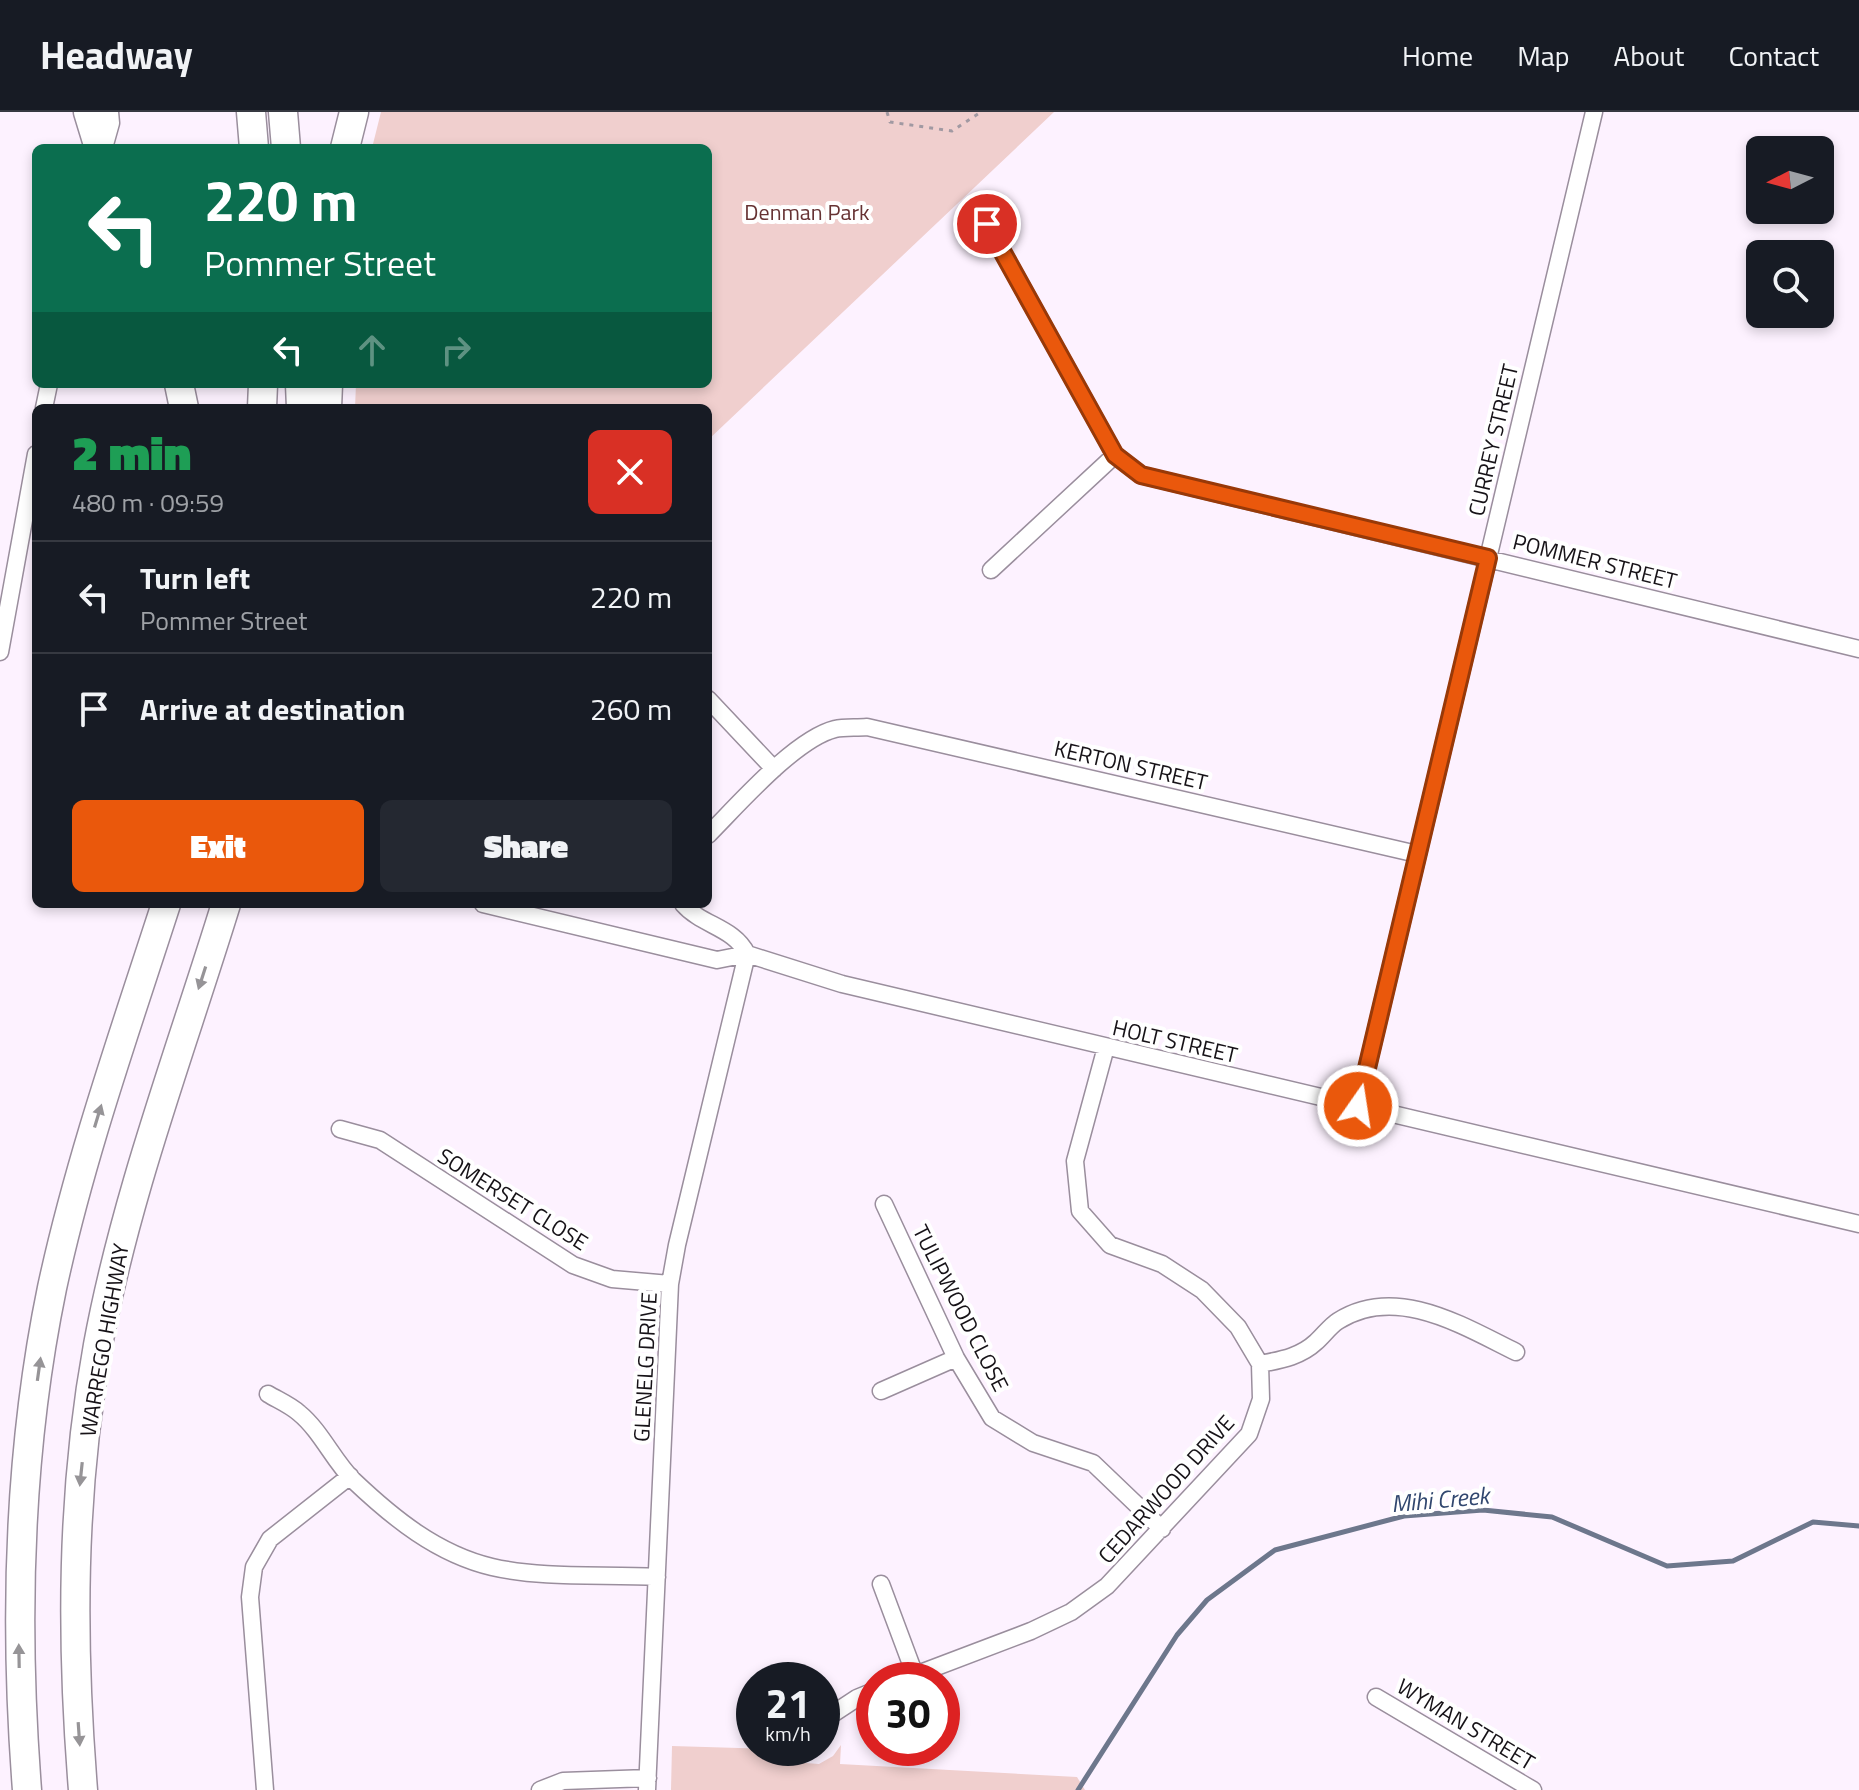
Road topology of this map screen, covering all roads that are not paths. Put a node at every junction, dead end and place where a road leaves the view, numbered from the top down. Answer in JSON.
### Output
{"nodes":[{"id":1,"x":251,"y":112,"type":"edge"},
{"id":2,"x":283,"y":112,"type":"edge"},
{"id":3,"x":354,"y":112,"type":"edge"},
{"id":4,"x":1594,"y":112,"type":"edge"},
{"id":5,"x":101,"y":124,"type":"edge"},
{"id":6,"x":89,"y":144,"type":"edge"},
{"id":7,"x":254,"y":144,"type":"edge"},
{"id":8,"x":286,"y":144,"type":"edge"},
{"id":9,"x":346,"y":144,"type":"edge"},
{"id":10,"x":987,"y":224,"type":"dead end"},
{"id":11,"x":1115,"y":455,"type":"junction"},
{"id":12,"x":32,"y":476,"type":"edge"},
{"id":13,"x":1488,"y":558,"type":"junction"},
{"id":14,"x":991,"y":570,"type":"dead end"},
{"id":15,"x":1859,"y":649,"type":"edge"},
{"id":16,"x":0,"y":652,"type":"edge"},
{"id":17,"x":712,"y":703,"type":"edge"},
{"id":18,"x":774,"y":769,"type":"junction"},
{"id":19,"x":712,"y":831,"type":"edge"},
{"id":20,"x":1417,"y":854,"type":"junction"},
{"id":21,"x":165,"y":908,"type":"edge"},
{"id":22,"x":225,"y":908,"type":"edge"},
{"id":23,"x":500,"y":908,"type":"edge"},
{"id":24,"x":688,"y":908,"type":"edge"},
{"id":25,"x":747,"y":954,"type":"junction"},
{"id":26,"x":1106,"y":1047,"type":"junction"},
{"id":27,"x":1358,"y":1106,"type":"junction"},
{"id":28,"x":340,"y":1129,"type":"dead end"},
{"id":29,"x":884,"y":1204,"type":"dead end"},
{"id":30,"x":1859,"y":1224,"type":"edge"},
{"id":31,"x":670,"y":1284,"type":"junction"},
{"id":32,"x":1516,"y":1352,"type":"dead end"},
{"id":33,"x":956,"y":1358,"type":"junction"},
{"id":34,"x":1260,"y":1364,"type":"junction"},
{"id":35,"x":881,"y":1391,"type":"dead end"},
{"id":36,"x":268,"y":1394,"type":"dead end"},
{"id":37,"x":350,"y":1476,"type":"junction"},
{"id":38,"x":1162,"y":1529,"type":"junction"},
{"id":39,"x":657,"y":1577,"type":"junction"},
{"id":40,"x":881,"y":1584,"type":"dead end"},
{"id":41,"x":903,"y":1662,"type":"edge"},
{"id":42,"x":950,"y":1662,"type":"edge"},
{"id":43,"x":1376,"y":1697,"type":"dead end"},
{"id":44,"x":648,"y":1784,"type":"edge"},
{"id":45,"x":27,"y":1790,"type":"edge"},
{"id":46,"x":83,"y":1790,"type":"edge"},
{"id":47,"x":265,"y":1790,"type":"edge"},
{"id":48,"x":540,"y":1790,"type":"edge"},
{"id":49,"x":1533,"y":1790,"type":"edge"}],
"edges":[{"from":1,"to":7,"type":"highway"},
{"from":2,"to":8,"type":"highway"},
{"from":3,"to":9,"type":"highway"},
{"from":4,"to":13,"type":"street","name":"CURREY STREET"},
{"from":5,"to":6,"type":"street"},
{"from":10,"to":11,"type":"street","name":"POMMER STREET"},
{"from":11,"to":13,"type":"street","name":"POMMER STREET"},
{"from":11,"to":14,"type":"street"},
{"from":12,"to":16,"type":"street"},
{"from":13,"to":15,"type":"street","name":"POMMER STREET"},
{"from":13,"to":20,"type":"street","name":"CURREY STREET"},
{"from":17,"to":18,"type":"street"},
{"from":18,"to":19,"type":"street"},
{"from":18,"to":20,"type":"street","name":"KERTON STREET"},
{"from":20,"to":27,"type":"street","name":"CURREY STREET"},
{"from":45,"to":21,"type":"highway","one_way":true},
{"from":22,"to":46,"type":"highway","name":"WARREGO HIGHWAY","one_way":true},
{"from":23,"to":25,"type":"street","name":"HOLT STREET"},
{"from":24,"to":25,"type":"street"},
{"from":25,"to":26,"type":"street","name":"HOLT STREET"},
{"from":25,"to":31,"type":"street","name":"GLENELG DRIVE"},
{"from":26,"to":27,"type":"street","name":"HOLT STREET"},
{"from":26,"to":34,"type":"street"},
{"from":27,"to":30,"type":"street","name":"HOLT STREET"},
{"from":28,"to":31,"type":"street","name":"SOMERSET CLOSE"},
{"from":29,"to":33,"type":"street","name":"TULIPWOOD CLOSE"},
{"from":31,"to":39,"type":"street","name":"GLENELG DRIVE"},
{"from":32,"to":34,"type":"street"},
{"from":33,"to":35,"type":"street"},
{"from":33,"to":38,"type":"street","name":"TULIPWOOD CLOSE"},
{"from":34,"to":38,"type":"street","name":"CEDARWOOD DRIVE"},
{"from":36,"to":37,"type":"street"},
{"from":37,"to":39,"type":"street"},
{"from":37,"to":47,"type":"street"},
{"from":38,"to":42,"type":"street","name":"CEDARWOOD DRIVE"},
{"from":39,"to":44,"type":"street","name":"GLENELG DRIVE"},
{"from":40,"to":41,"type":"street"},
{"from":43,"to":49,"type":"street","name":"WYMAN STREET"},
{"from":44,"to":48,"type":"street"}]}
